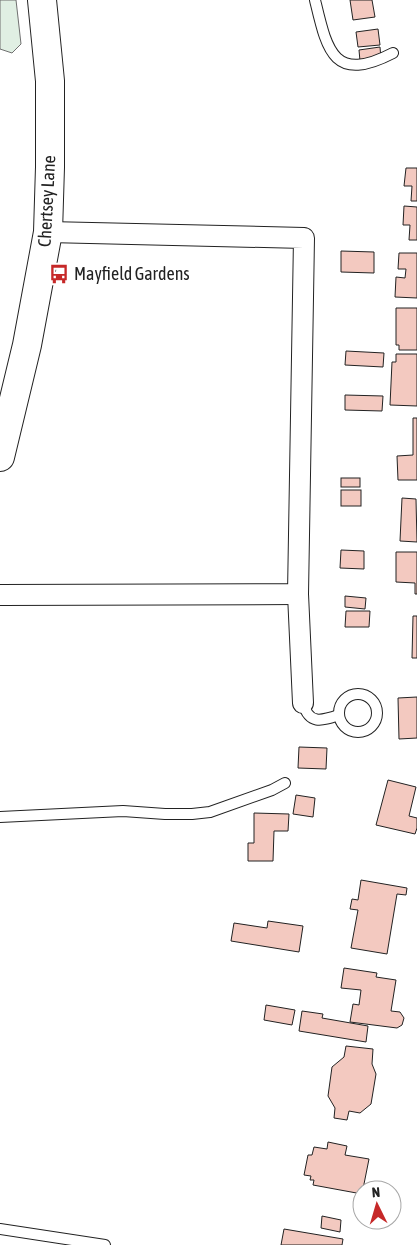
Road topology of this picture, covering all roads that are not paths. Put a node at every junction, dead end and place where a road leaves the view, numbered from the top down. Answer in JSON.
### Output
{"nodes":[{"id":1,"x":42,"y":0,"type":"edge"},
{"id":2,"x":315,"y":0,"type":"edge"},
{"id":3,"x":393,"y":53,"type":"dead end"},
{"id":4,"x":48,"y":232,"type":"junction"},
{"id":5,"x":0,"y":457,"type":"edge"},
{"id":6,"x":298,"y":594,"type":"junction"},
{"id":7,"x":0,"y":595,"type":"edge"},
{"id":8,"x":303,"y":702,"type":"joint"},
{"id":9,"x":339,"y":715,"type":"dead end"},
{"id":10,"x":286,"y":783,"type":"dead end"},
{"id":11,"x":0,"y":817,"type":"edge"},
{"id":12,"x":0,"y":1229,"type":"edge"},
{"id":13,"x":105,"y":1245,"type":"edge"}],
"edges":[{"from":1,"to":4,"type":"main road","name":"Chertsey Lane"},
{"from":2,"to":3,"type":"lane"},
{"from":4,"to":5,"type":"main road","name":"Chertsey Lane"},
{"from":4,"to":6,"type":"street"},
{"from":6,"to":7,"type":"street"},
{"from":6,"to":8,"type":"street"},
{"from":8,"to":9,"type":"lane"},
{"from":10,"to":11,"type":"lane"},
{"from":12,"to":13,"type":"lane"}]}
